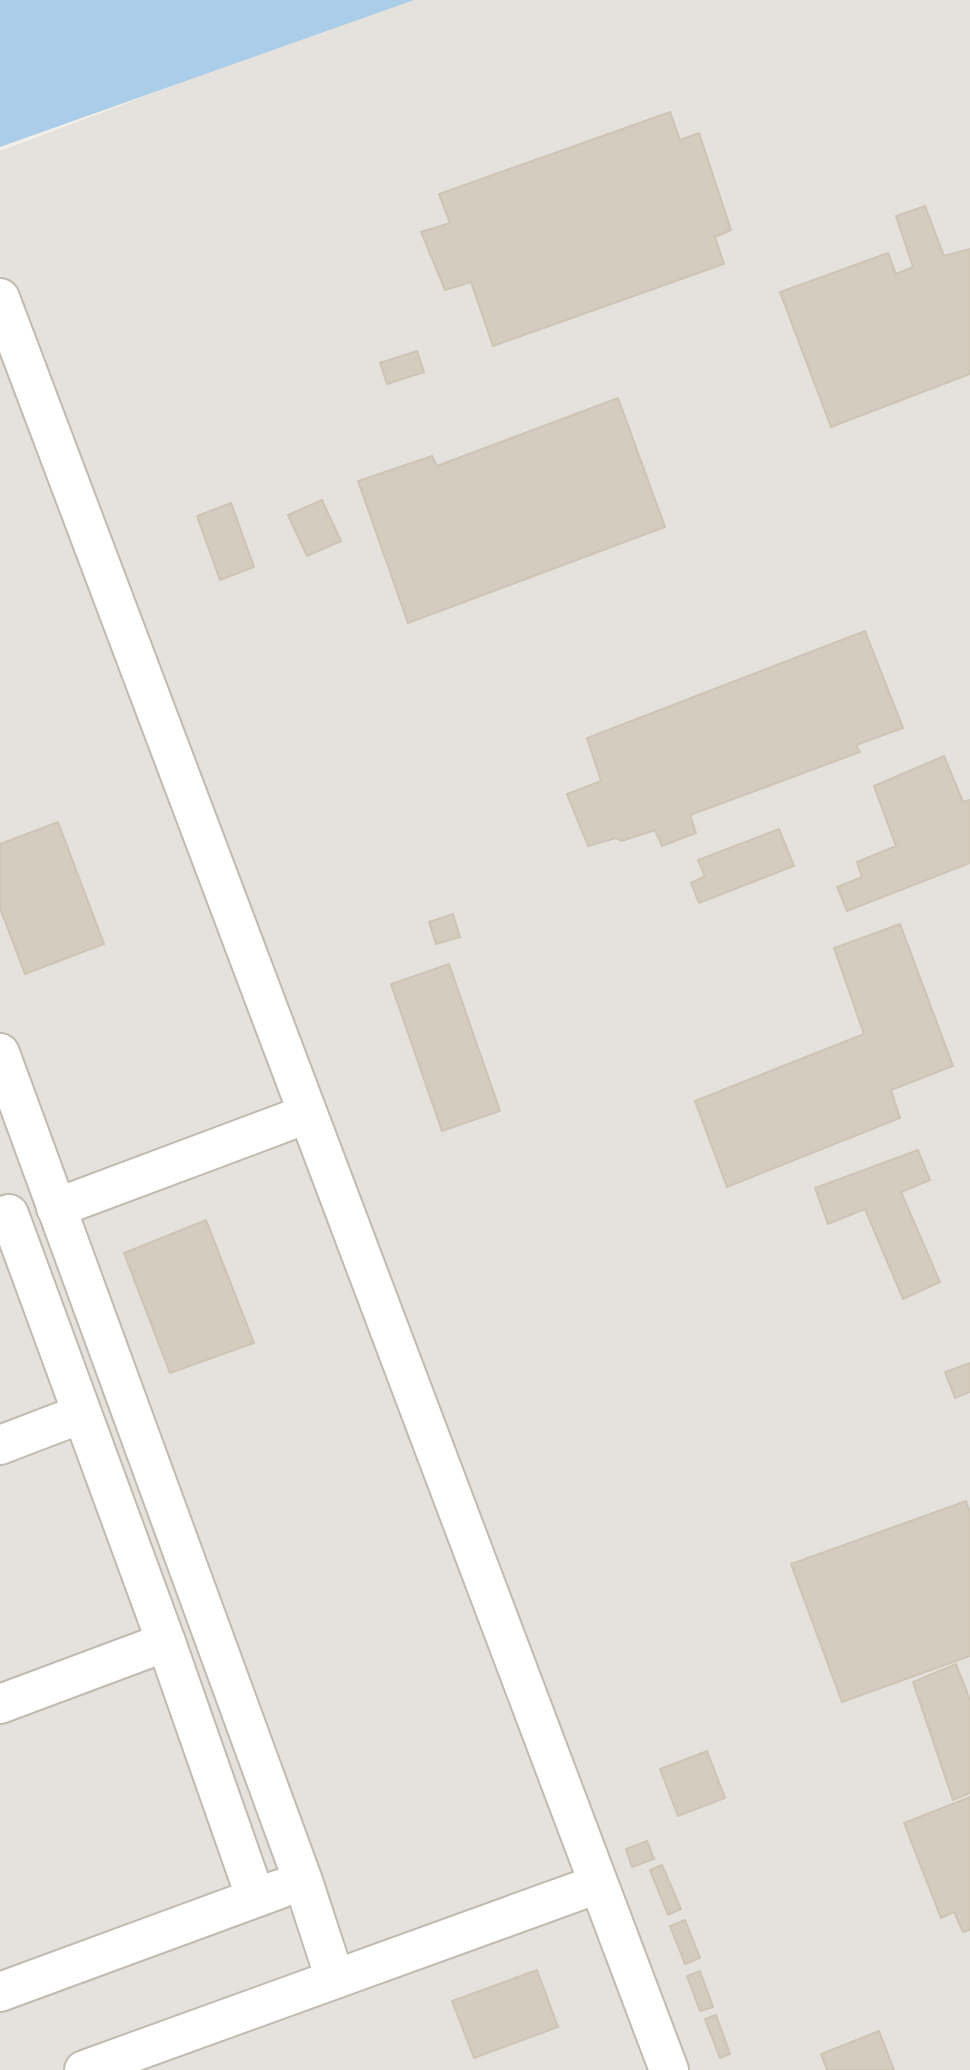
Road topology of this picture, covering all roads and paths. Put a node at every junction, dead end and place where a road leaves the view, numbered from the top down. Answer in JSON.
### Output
{"nodes":[{"id":1,"x":0,"y":298,"type":"edge"},
{"id":2,"x":0,"y":1053,"type":"edge"},
{"id":3,"x":307,"y":1114,"type":"junction"},
{"id":4,"x":56,"y":1208,"type":"junction"},
{"id":5,"x":0,"y":1217,"type":"edge"},
{"id":6,"x":81,"y":1414,"type":"junction"},
{"id":7,"x":0,"y":1444,"type":"edge"},
{"id":8,"x":166,"y":1642,"type":"junction"},
{"id":9,"x":0,"y":1704,"type":"edge"},
{"id":10,"x":303,"y":1881,"type":"junction"},
{"id":11,"x":598,"y":1884,"type":"junction"},
{"id":12,"x":256,"y":1896,"type":"junction"},
{"id":13,"x":335,"y":1979,"type":"junction"},
{"id":14,"x":0,"y":1992,"type":"edge"},
{"id":15,"x":84,"y":2070,"type":"edge"},
{"id":16,"x":668,"y":2070,"type":"edge"}],
"edges":[{"from":1,"to":3,"type":"street"},
{"from":2,"to":4,"type":"street"},
{"from":3,"to":4,"type":"street"},
{"from":3,"to":11,"type":"street"},
{"from":4,"to":10,"type":"street"},
{"from":5,"to":6,"type":"street"},
{"from":6,"to":7,"type":"street"},
{"from":6,"to":8,"type":"street"},
{"from":8,"to":9,"type":"street"},
{"from":8,"to":12,"type":"street"},
{"from":10,"to":12,"type":"street"},
{"from":10,"to":13,"type":"street"},
{"from":11,"to":13,"type":"street"},
{"from":11,"to":16,"type":"street"},
{"from":12,"to":14,"type":"street"},
{"from":13,"to":15,"type":"street"}]}
